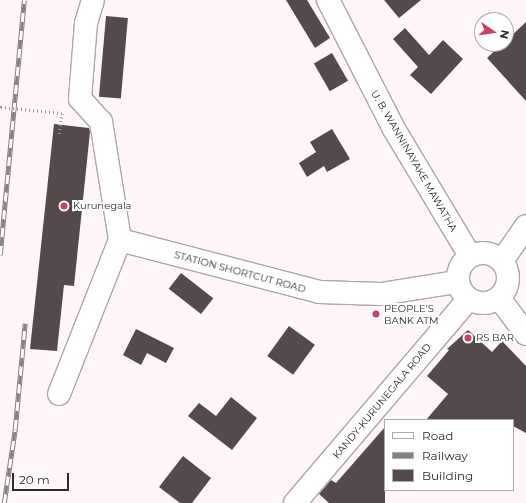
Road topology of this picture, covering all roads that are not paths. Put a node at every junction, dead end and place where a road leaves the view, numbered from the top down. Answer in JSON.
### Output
{"nodes":[{"id":1,"x":93,"y":0,"type":"edge"},
{"id":2,"x":328,"y":0,"type":"edge"},
{"id":3,"x":526,"y":226,"type":"edge"},
{"id":4,"x":120,"y":240,"type":"junction"},
{"id":5,"x":470,"y":256,"type":"junction"},
{"id":6,"x":502,"y":262,"type":"junction"},
{"id":7,"x":463,"y":291,"type":"junction"},
{"id":8,"x":499,"y":298,"type":"junction"},
{"id":9,"x":526,"y":334,"type":"edge"},
{"id":10,"x":59,"y":394,"type":"dead end"},
{"id":11,"x":295,"y":503,"type":"edge"}],
"edges":[{"from":1,"to":4,"type":"main road"},
{"from":2,"to":5,"type":"main road","name":"U. B. WANNINAYAKE MAWATHA"},
{"from":3,"to":6,"type":"main road"},
{"from":4,"to":7,"type":"main road","name":"STATION SHORTCUT ROAD"},
{"from":4,"to":10,"type":"main road"},
{"from":5,"to":6,"type":"main road"},
{"from":5,"to":7,"type":"main road"},
{"from":6,"to":8,"type":"main road"},
{"from":7,"to":8,"type":"main road"},
{"from":7,"to":11,"type":"main road","name":"KANDY-KURUNEGALA ROAD"},
{"from":8,"to":9,"type":"main road"}]}
